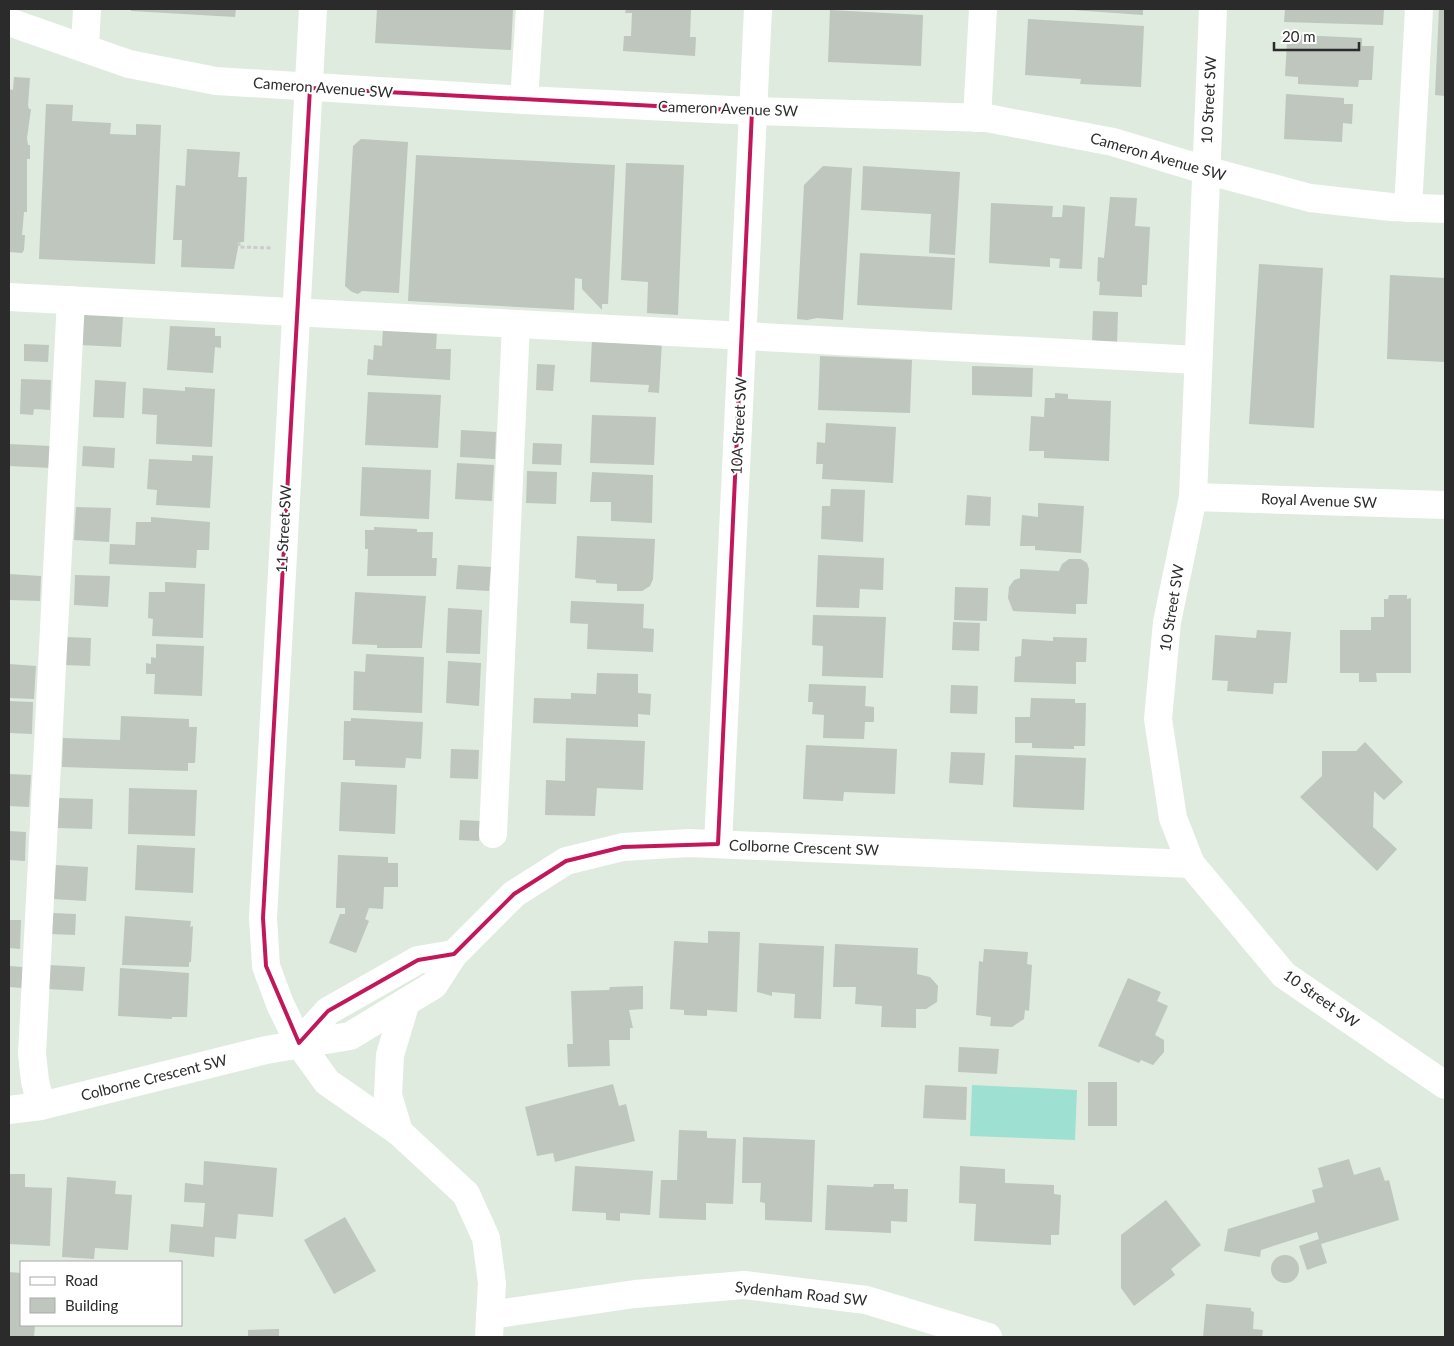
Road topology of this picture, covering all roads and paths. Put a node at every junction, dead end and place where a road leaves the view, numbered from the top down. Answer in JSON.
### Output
{"nodes":[{"id":1,"x":87,"y":9,"type":"edge"},
{"id":2,"x":313,"y":9,"type":"edge"},
{"id":3,"x":530,"y":9,"type":"edge"},
{"id":4,"x":758,"y":9,"type":"edge"},
{"id":5,"x":983,"y":9,"type":"edge"},
{"id":6,"x":1213,"y":9,"type":"edge"},
{"id":7,"x":1419,"y":9,"type":"edge"},
{"id":8,"x":9,"y":22,"type":"edge"},
{"id":9,"x":85,"y":48,"type":"junction"},
{"id":10,"x":310,"y":88,"type":"junction"},
{"id":11,"x":524,"y":100,"type":"junction"},
{"id":12,"x":752,"y":111,"type":"junction"},
{"id":13,"x":977,"y":118,"type":"junction"},
{"id":14,"x":1205,"y":170,"type":"junction"},
{"id":15,"x":1408,"y":208,"type":"junction"},
{"id":16,"x":1445,"y":209,"type":"edge"},
{"id":17,"x":239,"y":242,"type":"dead end"},
{"id":18,"x":272,"y":248,"type":"dead end"},
{"id":19,"x":9,"y":296,"type":"edge"},
{"id":20,"x":71,"y":300,"type":"junction"},
{"id":21,"x":296,"y":311,"type":"junction"},
{"id":22,"x":516,"y":324,"type":"junction"},
{"id":23,"x":744,"y":336,"type":"junction"},
{"id":24,"x":1198,"y":360,"type":"junction"},
{"id":25,"x":1193,"y":497,"type":"junction"},
{"id":26,"x":1445,"y":505,"type":"edge"},
{"id":27,"x":493,"y":834,"type":"dead end"},
{"id":28,"x":718,"y":844,"type":"junction"},
{"id":29,"x":1191,"y":864,"type":"junction"},
{"id":30,"x":454,"y":954,"type":"junction"},
{"id":31,"x":406,"y":1002,"type":"junction"},
{"id":32,"x":299,"y":1043,"type":"junction"},
{"id":33,"x":1445,"y":1086,"type":"edge"},
{"id":34,"x":41,"y":1106,"type":"junction"},
{"id":35,"x":9,"y":1110,"type":"edge"},
{"id":36,"x":399,"y":1132,"type":"junction"},
{"id":37,"x":489,"y":1326,"type":"edge"},
{"id":38,"x":988,"y":1337,"type":"edge"}],
"edges":[{"from":1,"to":9,"type":"street"},
{"from":2,"to":10,"type":"street","name":"11 Street SW"},
{"from":3,"to":11,"type":"street"},
{"from":4,"to":12,"type":"street","name":"10A Street SW"},
{"from":5,"to":13,"type":"street"},
{"from":6,"to":14,"type":"street","name":"10 Street SW"},
{"from":7,"to":15,"type":"street"},
{"from":8,"to":9,"type":"street","name":"Cameron Avenue SW"},
{"from":9,"to":10,"type":"street","name":"Cameron Avenue SW"},
{"from":10,"to":11,"type":"street","name":"Cameron Avenue SW"},
{"from":10,"to":21,"type":"street","name":"11 Street SW"},
{"from":11,"to":12,"type":"street","name":"Cameron Avenue SW"},
{"from":12,"to":13,"type":"street","name":"Cameron Avenue SW"},
{"from":12,"to":23,"type":"street","name":"10A Street SW"},
{"from":13,"to":14,"type":"street","name":"Cameron Avenue SW"},
{"from":14,"to":15,"type":"street","name":"Cameron Avenue SW"},
{"from":14,"to":24,"type":"street","name":"10 Street SW"},
{"from":15,"to":16,"type":"street","name":"Cameron Avenue SW"},
{"from":17,"to":18,"type":"path"},
{"from":19,"to":20,"type":"street"},
{"from":20,"to":21,"type":"street"},
{"from":20,"to":34,"type":"street"},
{"from":21,"to":22,"type":"street"},
{"from":21,"to":32,"type":"street","name":"11 Street SW"},
{"from":22,"to":23,"type":"street"},
{"from":22,"to":27,"type":"street"},
{"from":23,"to":24,"type":"street"},
{"from":23,"to":28,"type":"street","name":"10A Street SW"},
{"from":24,"to":25,"type":"street","name":"10 Street SW"},
{"from":25,"to":26,"type":"street","name":"Royal Avenue SW"},
{"from":25,"to":29,"type":"street","name":"10 Street SW"},
{"from":28,"to":29,"type":"street","name":"Colborne Crescent SW"},
{"from":28,"to":30,"type":"street","name":"Colborne Crescent SW"},
{"from":29,"to":33,"type":"street","name":"10 Street SW"},
{"from":30,"to":31,"type":"street","name":"Colborne Crescent SW"},
{"from":30,"to":32,"type":"street"},
{"from":31,"to":32,"type":"street","name":"Colborne Crescent SW"},
{"from":31,"to":36,"type":"street"},
{"from":32,"to":34,"type":"street","name":"Colborne Crescent SW"},
{"from":32,"to":36,"type":"street","name":"11 Street SW"},
{"from":34,"to":35,"type":"street","name":"Colborne Crescent SW"},
{"from":36,"to":37,"type":"street","name":"11 Street SW"},
{"from":37,"to":38,"type":"street","name":"Sydenham Road SW"}]}
